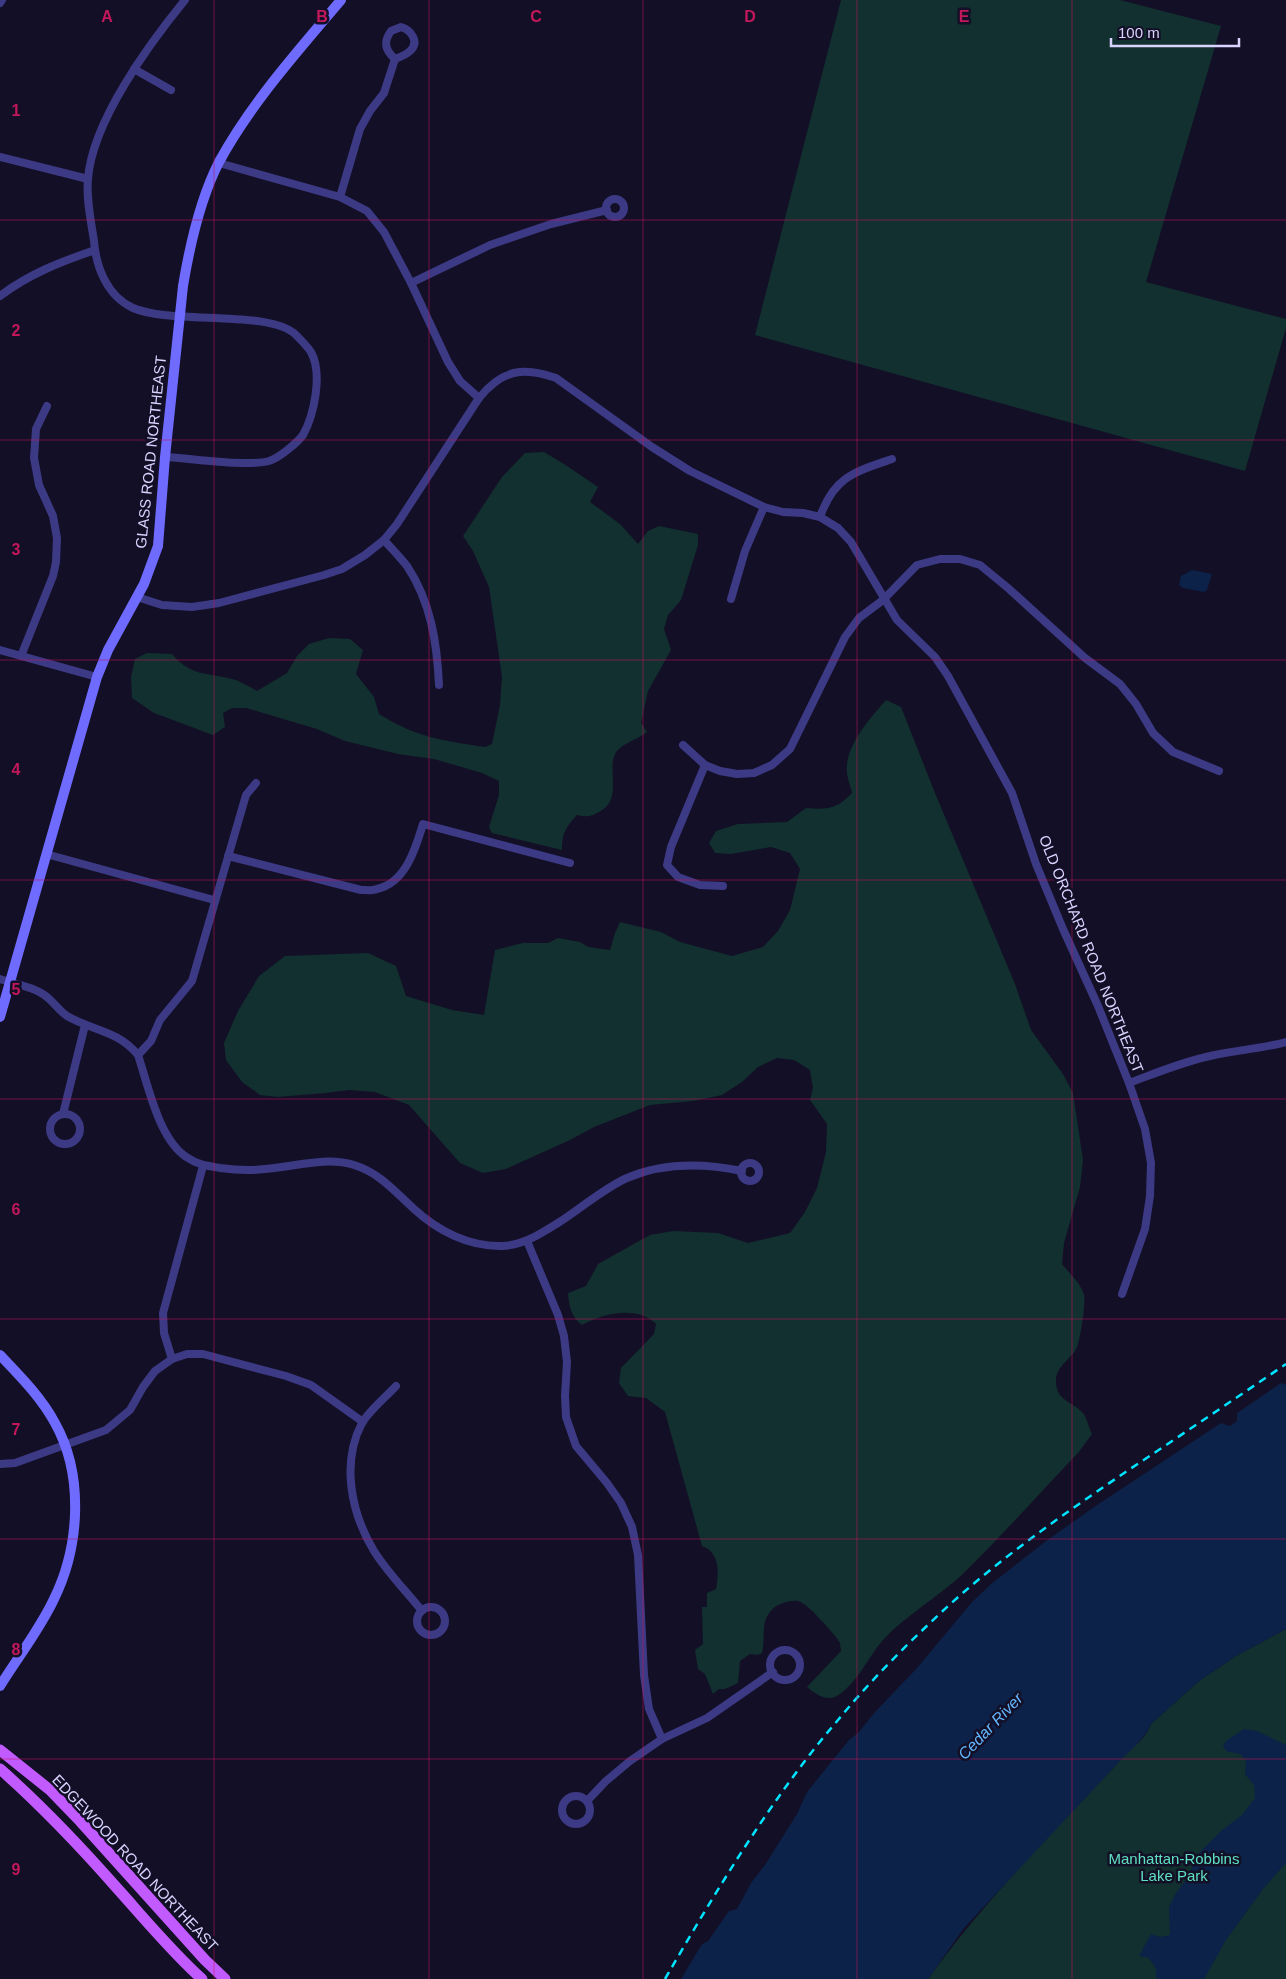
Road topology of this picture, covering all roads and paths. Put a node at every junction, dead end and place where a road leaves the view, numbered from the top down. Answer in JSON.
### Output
{"nodes":[{"id":1,"x":184,"y":0,"type":"edge"},
{"id":2,"x":341,"y":0,"type":"edge"},
{"id":3,"x":395,"y":59,"type":"dead end"},
{"id":4,"x":134,"y":70,"type":"junction"},
{"id":5,"x":172,"y":90,"type":"dead end"},
{"id":6,"x":0,"y":157,"type":"edge"},
{"id":7,"x":219,"y":163,"type":"junction"},
{"id":8,"x":88,"y":180,"type":"junction"},
{"id":9,"x":340,"y":197,"type":"junction"},
{"id":10,"x":607,"y":210,"type":"dead end"},
{"id":11,"x":94,"y":250,"type":"junction"},
{"id":12,"x":411,"y":284,"type":"junction"},
{"id":13,"x":0,"y":296,"type":"edge"},
{"id":14,"x":180,"y":317,"type":"junction"},
{"id":15,"x":479,"y":398,"type":"junction"},
{"id":16,"x":47,"y":406,"type":"dead end"},
{"id":17,"x":165,"y":456,"type":"junction"},
{"id":18,"x":892,"y":459,"type":"dead end"},
{"id":19,"x":764,"y":507,"type":"junction"},
{"id":20,"x":820,"y":517,"type":"junction"},
{"id":21,"x":384,"y":540,"type":"junction"},
{"id":22,"x":137,"y":597,"type":"junction"},
{"id":23,"x":731,"y":599,"type":"dead end"},
{"id":24,"x":883,"y":600,"type":"junction"},
{"id":25,"x":0,"y":650,"type":"edge"},
{"id":26,"x":21,"y":656,"type":"junction"},
{"id":27,"x":97,"y":677,"type":"junction"},
{"id":28,"x":439,"y":685,"type":"dead end"},
{"id":29,"x":684,"y":745,"type":"dead end"},
{"id":30,"x":705,"y":765,"type":"junction"},
{"id":31,"x":1220,"y":770,"type":"dead end"},
{"id":32,"x":256,"y":783,"type":"dead end"},
{"id":33,"x":46,"y":854,"type":"junction"},
{"id":34,"x":228,"y":856,"type":"junction"},
{"id":35,"x":570,"y":863,"type":"dead end"},
{"id":36,"x":723,"y":886,"type":"dead end"},
{"id":37,"x":214,"y":900,"type":"junction"},
{"id":38,"x":5,"y":981,"type":"edge"},
{"id":39,"x":0,"y":1017,"type":"edge"},
{"id":40,"x":85,"y":1025,"type":"junction"},
{"id":41,"x":1286,"y":1042,"type":"edge"},
{"id":42,"x":138,"y":1055,"type":"junction"},
{"id":43,"x":1130,"y":1083,"type":"junction"},
{"id":44,"x":63,"y":1114,"type":"dead end"},
{"id":45,"x":203,"y":1166,"type":"junction"},
{"id":46,"x":742,"y":1171,"type":"dead end"},
{"id":47,"x":527,"y":1241,"type":"junction"},
{"id":48,"x":1122,"y":1294,"type":"dead end"},
{"id":49,"x":0,"y":1355,"type":"edge"},
{"id":50,"x":172,"y":1359,"type":"junction"},
{"id":51,"x":396,"y":1386,"type":"dead end"},
{"id":52,"x":363,"y":1422,"type":"junction"},
{"id":53,"x":66,"y":1445,"type":"junction"},
{"id":54,"x":0,"y":1464,"type":"edge"},
{"id":55,"x":422,"y":1611,"type":"dead end"},
{"id":56,"x":773,"y":1672,"type":"dead end"},
{"id":57,"x":0,"y":1686,"type":"edge"},
{"id":58,"x":662,"y":1739,"type":"junction"},
{"id":59,"x":0,"y":1750,"type":"edge"},
{"id":60,"x":0,"y":1769,"type":"edge"},
{"id":61,"x":587,"y":1801,"type":"dead end"},
{"id":62,"x":114,"y":1885,"type":"junction"},
{"id":63,"x":152,"y":1903,"type":"junction"},
{"id":64,"x":202,"y":1979,"type":"edge"},
{"id":65,"x":224,"y":1979,"type":"edge"}],
"edges":[{"from":1,"to":4,"type":"street"},
{"from":2,"to":7,"type":"street","name":"GLASS ROAD NORTHEAST"},
{"from":3,"to":9,"type":"street"},
{"from":4,"to":5,"type":"street"},
{"from":4,"to":8,"type":"street"},
{"from":6,"to":8,"type":"street"},
{"from":7,"to":9,"type":"street"},
{"from":7,"to":14,"type":"street","name":"GLASS ROAD NORTHEAST"},
{"from":8,"to":11,"type":"street"},
{"from":9,"to":12,"type":"street"},
{"from":10,"to":12,"type":"street"},
{"from":11,"to":13,"type":"street"},
{"from":11,"to":14,"type":"street"},
{"from":12,"to":15,"type":"street"},
{"from":14,"to":17,"type":"street","name":"GLASS ROAD NORTHEAST"},
{"from":14,"to":17,"type":"street"},
{"from":15,"to":19,"type":"street","name":"OLD ORCHARD ROAD NORTHEAST"},
{"from":15,"to":21,"type":"street","name":"OLD ORCHARD ROAD NORTHEAST"},
{"from":16,"to":26,"type":"street"},
{"from":17,"to":22,"type":"street","name":"GLASS ROAD NORTHEAST"},
{"from":18,"to":20,"type":"street"},
{"from":19,"to":20,"type":"street","name":"OLD ORCHARD ROAD NORTHEAST"},
{"from":19,"to":23,"type":"street"},
{"from":20,"to":24,"type":"street","name":"OLD ORCHARD ROAD NORTHEAST"},
{"from":21,"to":22,"type":"street","name":"OLD ORCHARD ROAD NORTHEAST"},
{"from":21,"to":28,"type":"street"},
{"from":22,"to":27,"type":"street","name":"GLASS ROAD NORTHEAST"},
{"from":24,"to":30,"type":"street"},
{"from":24,"to":31,"type":"street"},
{"from":24,"to":43,"type":"street","name":"OLD ORCHARD ROAD NORTHEAST"},
{"from":25,"to":26,"type":"street"},
{"from":26,"to":27,"type":"street"},
{"from":27,"to":33,"type":"street","name":"GLASS ROAD NORTHEAST"},
{"from":29,"to":30,"type":"street"},
{"from":30,"to":36,"type":"street"},
{"from":32,"to":34,"type":"street"},
{"from":33,"to":37,"type":"street"},
{"from":33,"to":38,"type":"street","name":"GLASS ROAD NORTHEAST"},
{"from":34,"to":35,"type":"street"},
{"from":34,"to":37,"type":"street"},
{"from":37,"to":42,"type":"street"},
{"from":38,"to":39,"type":"street","name":"GLASS ROAD NORTHEAST"},
{"from":38,"to":40,"type":"street"},
{"from":40,"to":42,"type":"street"},
{"from":40,"to":44,"type":"street"},
{"from":41,"to":43,"type":"street"},
{"from":42,"to":45,"type":"street"},
{"from":43,"to":48,"type":"street","name":"OLD ORCHARD ROAD NORTHEAST"},
{"from":45,"to":47,"type":"street"},
{"from":45,"to":50,"type":"street"},
{"from":46,"to":47,"type":"street"},
{"from":47,"to":58,"type":"street"},
{"from":49,"to":53,"type":"street"},
{"from":50,"to":52,"type":"street"},
{"from":50,"to":53,"type":"street"},
{"from":51,"to":52,"type":"street"},
{"from":52,"to":55,"type":"street"},
{"from":53,"to":54,"type":"street"},
{"from":53,"to":57,"type":"street"},
{"from":56,"to":58,"type":"street"},
{"from":58,"to":61,"type":"street"},
{"from":59,"to":63,"type":"main road","name":"EDGEWOOD ROAD NORTHEAST"},
{"from":60,"to":62,"type":"main road","name":"EDGEWOOD ROAD NORTHEAST"},
{"from":62,"to":63,"type":"main road"},
{"from":62,"to":64,"type":"main road","name":"EDGEWOOD ROAD NORTHEAST"},
{"from":63,"to":65,"type":"main road","name":"EDGEWOOD ROAD NORTHEAST"}]}
